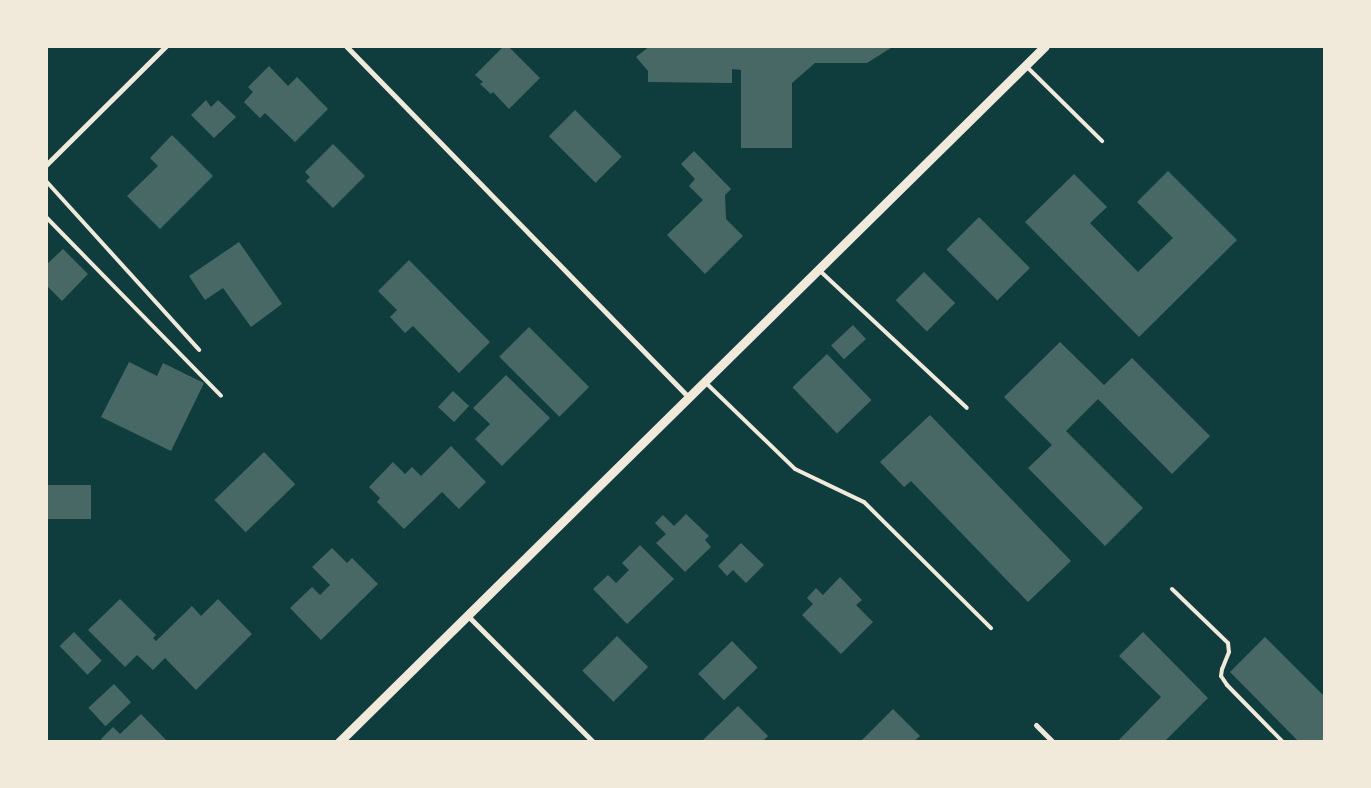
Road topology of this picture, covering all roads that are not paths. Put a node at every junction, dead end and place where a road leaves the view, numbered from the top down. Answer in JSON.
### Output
{"nodes":[{"id":1,"x":166,"y":46,"type":"edge"},
{"id":2,"x":346,"y":46,"type":"edge"},
{"id":3,"x":1046,"y":46,"type":"edge"},
{"id":4,"x":1026,"y":66,"type":"junction"},
{"id":5,"x":1102,"y":141,"type":"dead end"},
{"id":6,"x":46,"y":165,"type":"edge"},
{"id":7,"x":46,"y":181,"type":"edge"},
{"id":8,"x":46,"y":217,"type":"edge"},
{"id":9,"x":819,"y":270,"type":"junction"},
{"id":10,"x":199,"y":350,"type":"dead end"},
{"id":11,"x":705,"y":382,"type":"junction"},
{"id":12,"x":221,"y":396,"type":"dead end"},
{"id":13,"x":688,"y":397,"type":"junction"},
{"id":14,"x":967,"y":408,"type":"dead end"},
{"id":15,"x":1172,"y":589,"type":"dead end"},
{"id":16,"x":468,"y":616,"type":"junction"},
{"id":17,"x":991,"y":628,"type":"dead end"},
{"id":18,"x":1036,"y":725,"type":"dead end"},
{"id":19,"x":338,"y":742,"type":"edge"},
{"id":20,"x":593,"y":742,"type":"edge"},
{"id":21,"x":1053,"y":742,"type":"edge"},
{"id":22,"x":1282,"y":742,"type":"edge"}],
"edges":[{"from":1,"to":6,"type":"street"},
{"from":2,"to":13,"type":"street"},
{"from":3,"to":4,"type":"street"},
{"from":4,"to":5,"type":"lane"},
{"from":4,"to":9,"type":"street"},
{"from":7,"to":10,"type":"lane"},
{"from":8,"to":12,"type":"lane"},
{"from":9,"to":11,"type":"street"},
{"from":9,"to":14,"type":"lane"},
{"from":11,"to":13,"type":"street"},
{"from":11,"to":17,"type":"lane"},
{"from":13,"to":16,"type":"street"},
{"from":15,"to":22,"type":"lane"},
{"from":16,"to":19,"type":"street"},
{"from":16,"to":20,"type":"street"},
{"from":18,"to":21,"type":"street"}]}
